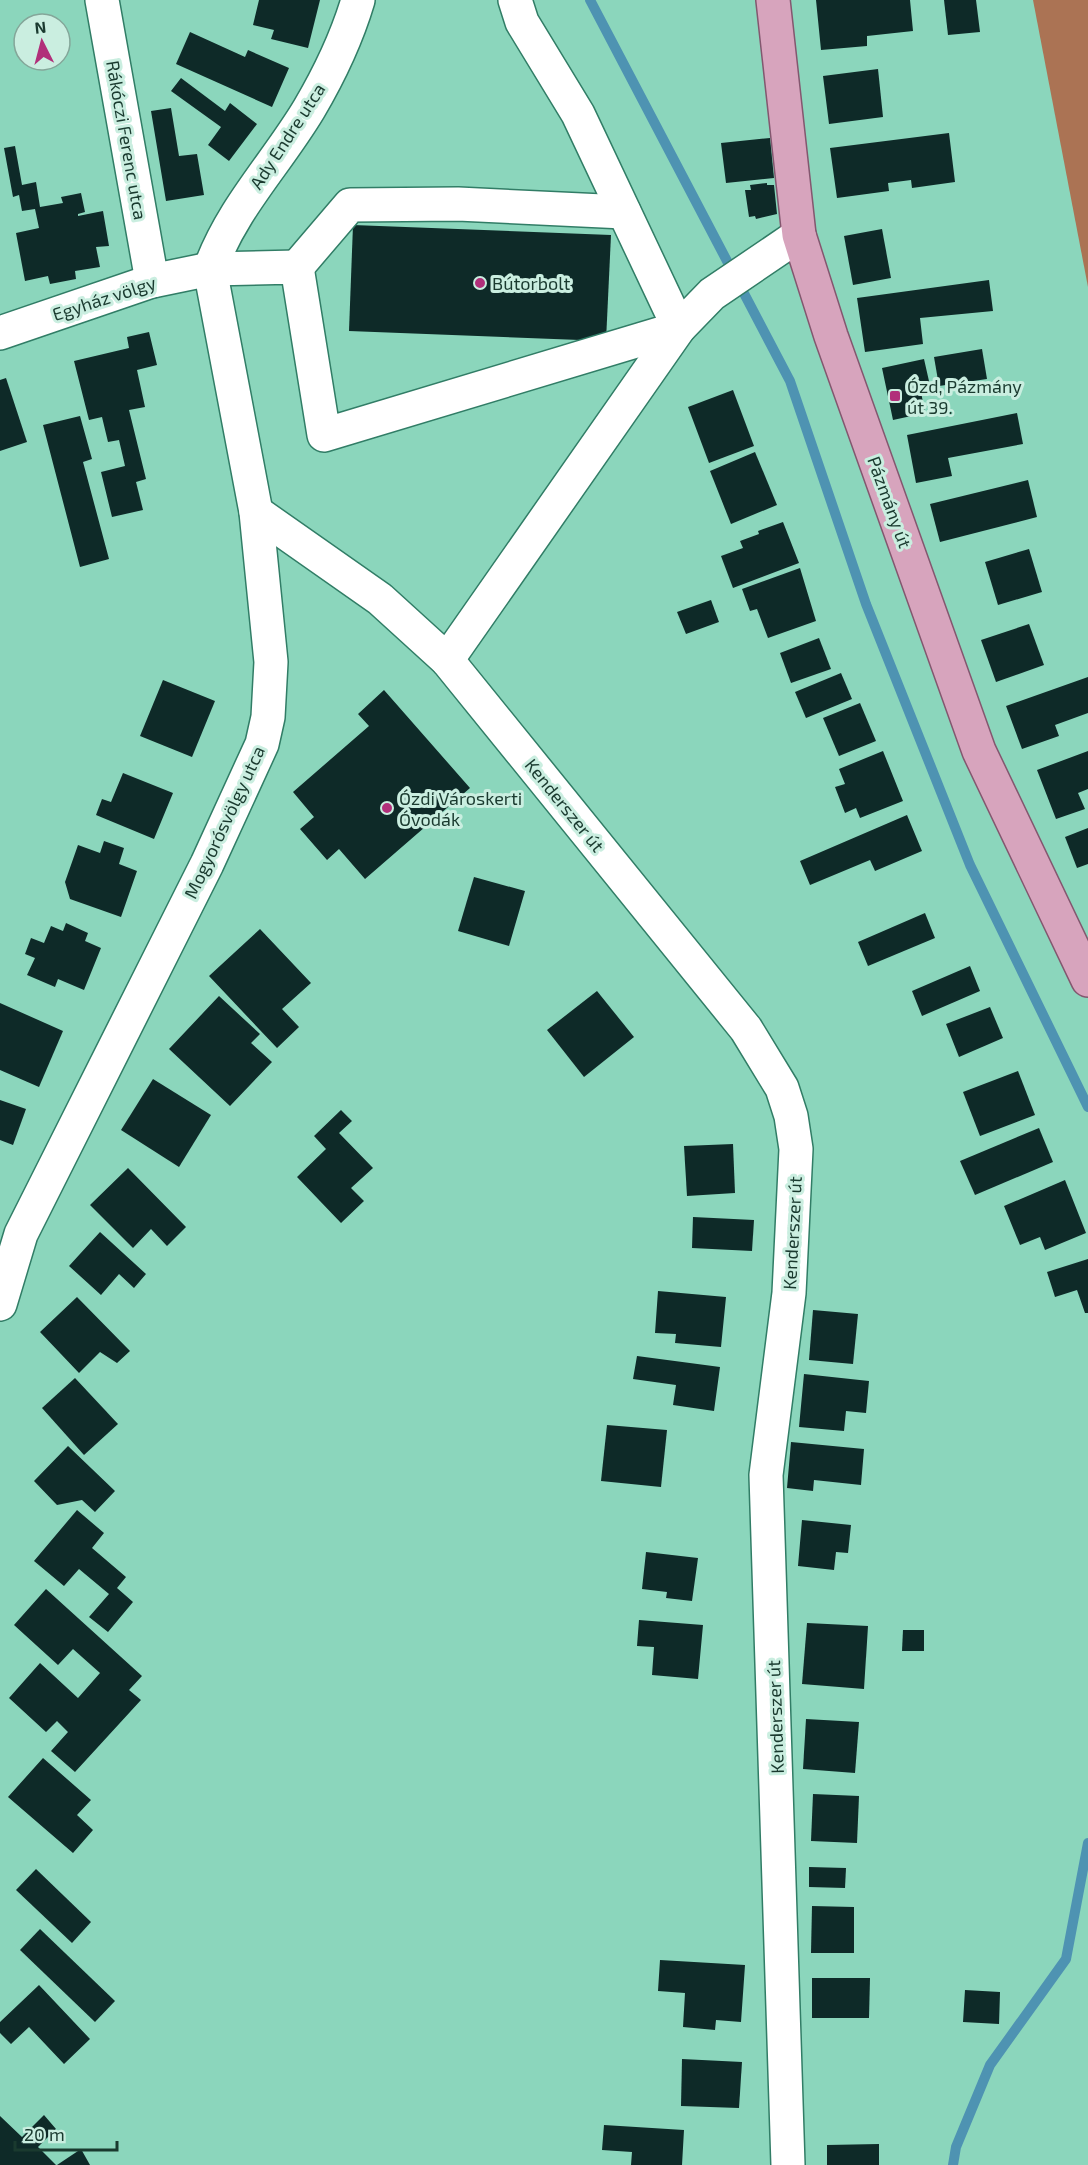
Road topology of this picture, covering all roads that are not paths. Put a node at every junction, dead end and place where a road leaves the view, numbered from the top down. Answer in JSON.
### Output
{"nodes":[{"id":1,"x":102,"y":0,"type":"edge"},
{"id":2,"x":358,"y":0,"type":"edge"},
{"id":3,"x":514,"y":0,"type":"edge"},
{"id":4,"x":773,"y":0,"type":"edge"},
{"id":5,"x":624,"y":212,"type":"junction"},
{"id":6,"x":799,"y":235,"type":"junction"},
{"id":7,"x":297,"y":267,"type":"junction"},
{"id":8,"x":210,"y":269,"type":"junction"},
{"id":9,"x":152,"y":281,"type":"junction"},
{"id":10,"x":679,"y":328,"type":"junction"},
{"id":11,"x":0,"y":333,"type":"edge"},
{"id":12,"x":256,"y":512,"type":"junction"},
{"id":13,"x":447,"y":660,"type":"junction"},
{"id":14,"x":1088,"y":980,"type":"edge"},
{"id":15,"x":0,"y":1304,"type":"edge"},
{"id":16,"x":788,"y":2165,"type":"edge"}],
"edges":[{"from":1,"to":9,"type":"street","name":"Rákóczi Ferenc utca"},
{"from":2,"to":8,"type":"street","name":"Ady Endre utca"},
{"from":3,"to":5,"type":"street"},
{"from":4,"to":6,"type":"main road","name":"Pázmány út"},
{"from":5,"to":7,"type":"street"},
{"from":5,"to":10,"type":"street"},
{"from":6,"to":10,"type":"street"},
{"from":6,"to":14,"type":"main road","name":"Pázmány út"},
{"from":7,"to":8,"type":"street","name":"Egyház völgy"},
{"from":7,"to":10,"type":"street"},
{"from":8,"to":9,"type":"street","name":"Egyház völgy"},
{"from":8,"to":12,"type":"street","name":"Mogyorósvölgy utca"},
{"from":9,"to":11,"type":"street","name":"Egyház völgy"},
{"from":10,"to":13,"type":"street"},
{"from":12,"to":13,"type":"street","name":"Kenderszer út"},
{"from":12,"to":15,"type":"street","name":"Mogyorósvölgy utca"},
{"from":13,"to":16,"type":"street","name":"Kenderszer út"}]}
